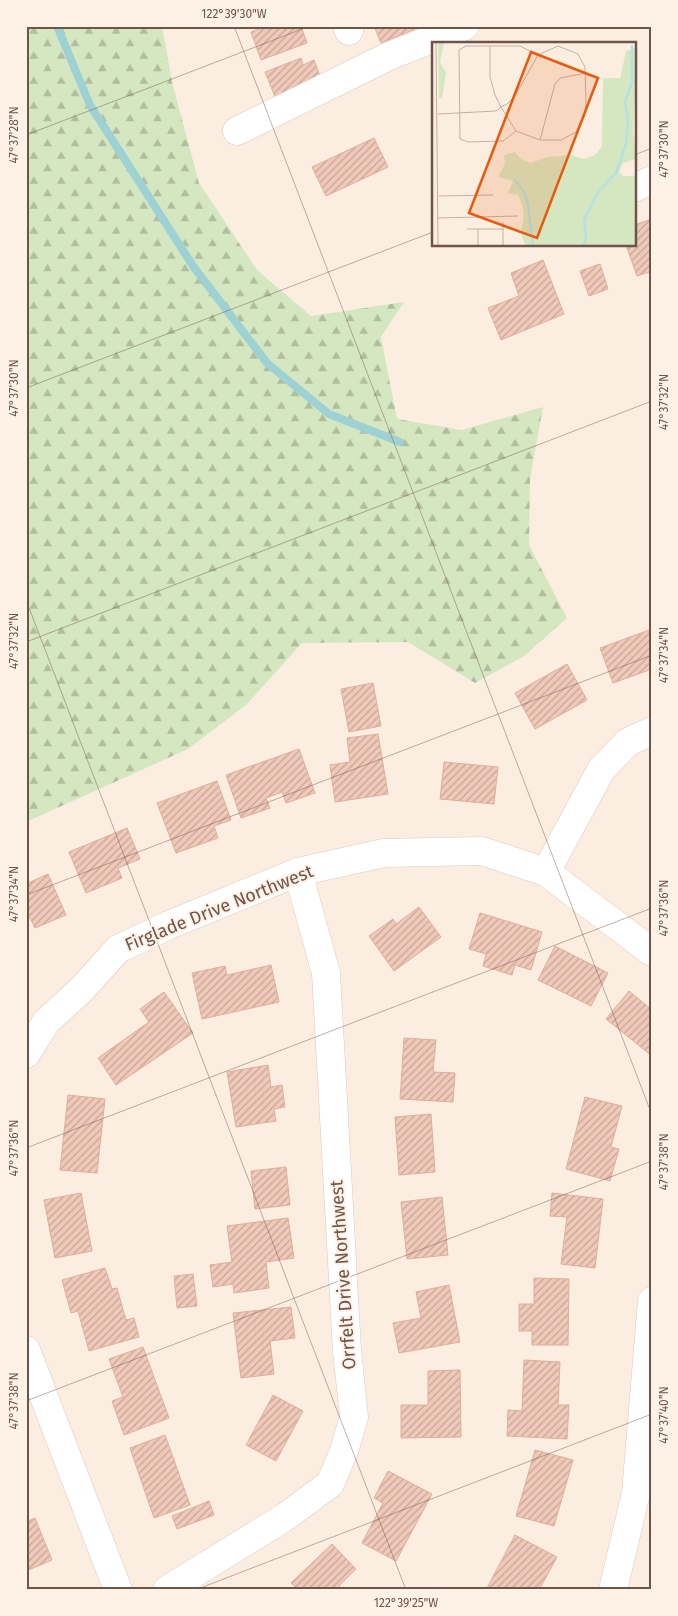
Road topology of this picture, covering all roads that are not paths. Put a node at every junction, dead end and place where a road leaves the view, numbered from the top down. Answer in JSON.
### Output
{"nodes":[{"id":1,"x":464,"y":26,"type":"edge"},
{"id":2,"x":237,"y":131,"type":"dead end"},
{"id":3,"x":652,"y":180,"type":"edge"},
{"id":4,"x":636,"y":187,"type":"edge"},
{"id":5,"x":652,"y":731,"type":"edge"},
{"id":6,"x":298,"y":872,"type":"junction"},
{"id":7,"x":546,"y":872,"type":"junction"},
{"id":8,"x":652,"y":952,"type":"edge"},
{"id":9,"x":26,"y":1054,"type":"edge"},
{"id":10,"x":652,"y":1300,"type":"edge"},
{"id":11,"x":26,"y":1350,"type":"edge"},
{"id":12,"x":118,"y":1590,"type":"edge"},
{"id":13,"x":167,"y":1590,"type":"edge"},
{"id":14,"x":614,"y":1590,"type":"edge"}],
"edges":[{"from":1,"to":2,"type":"street"},
{"from":3,"to":4,"type":"street"},
{"from":5,"to":7,"type":"street"},
{"from":6,"to":7,"type":"street","name":"Firglade Drive Northwest"},
{"from":6,"to":9,"type":"street","name":"Firglade Drive Northwest"},
{"from":6,"to":13,"type":"street","name":"Orrfelt Drive Northwest"},
{"from":7,"to":8,"type":"street","name":"Firglade Drive Northwest"},
{"from":10,"to":14,"type":"street"},
{"from":11,"to":12,"type":"street"}]}
